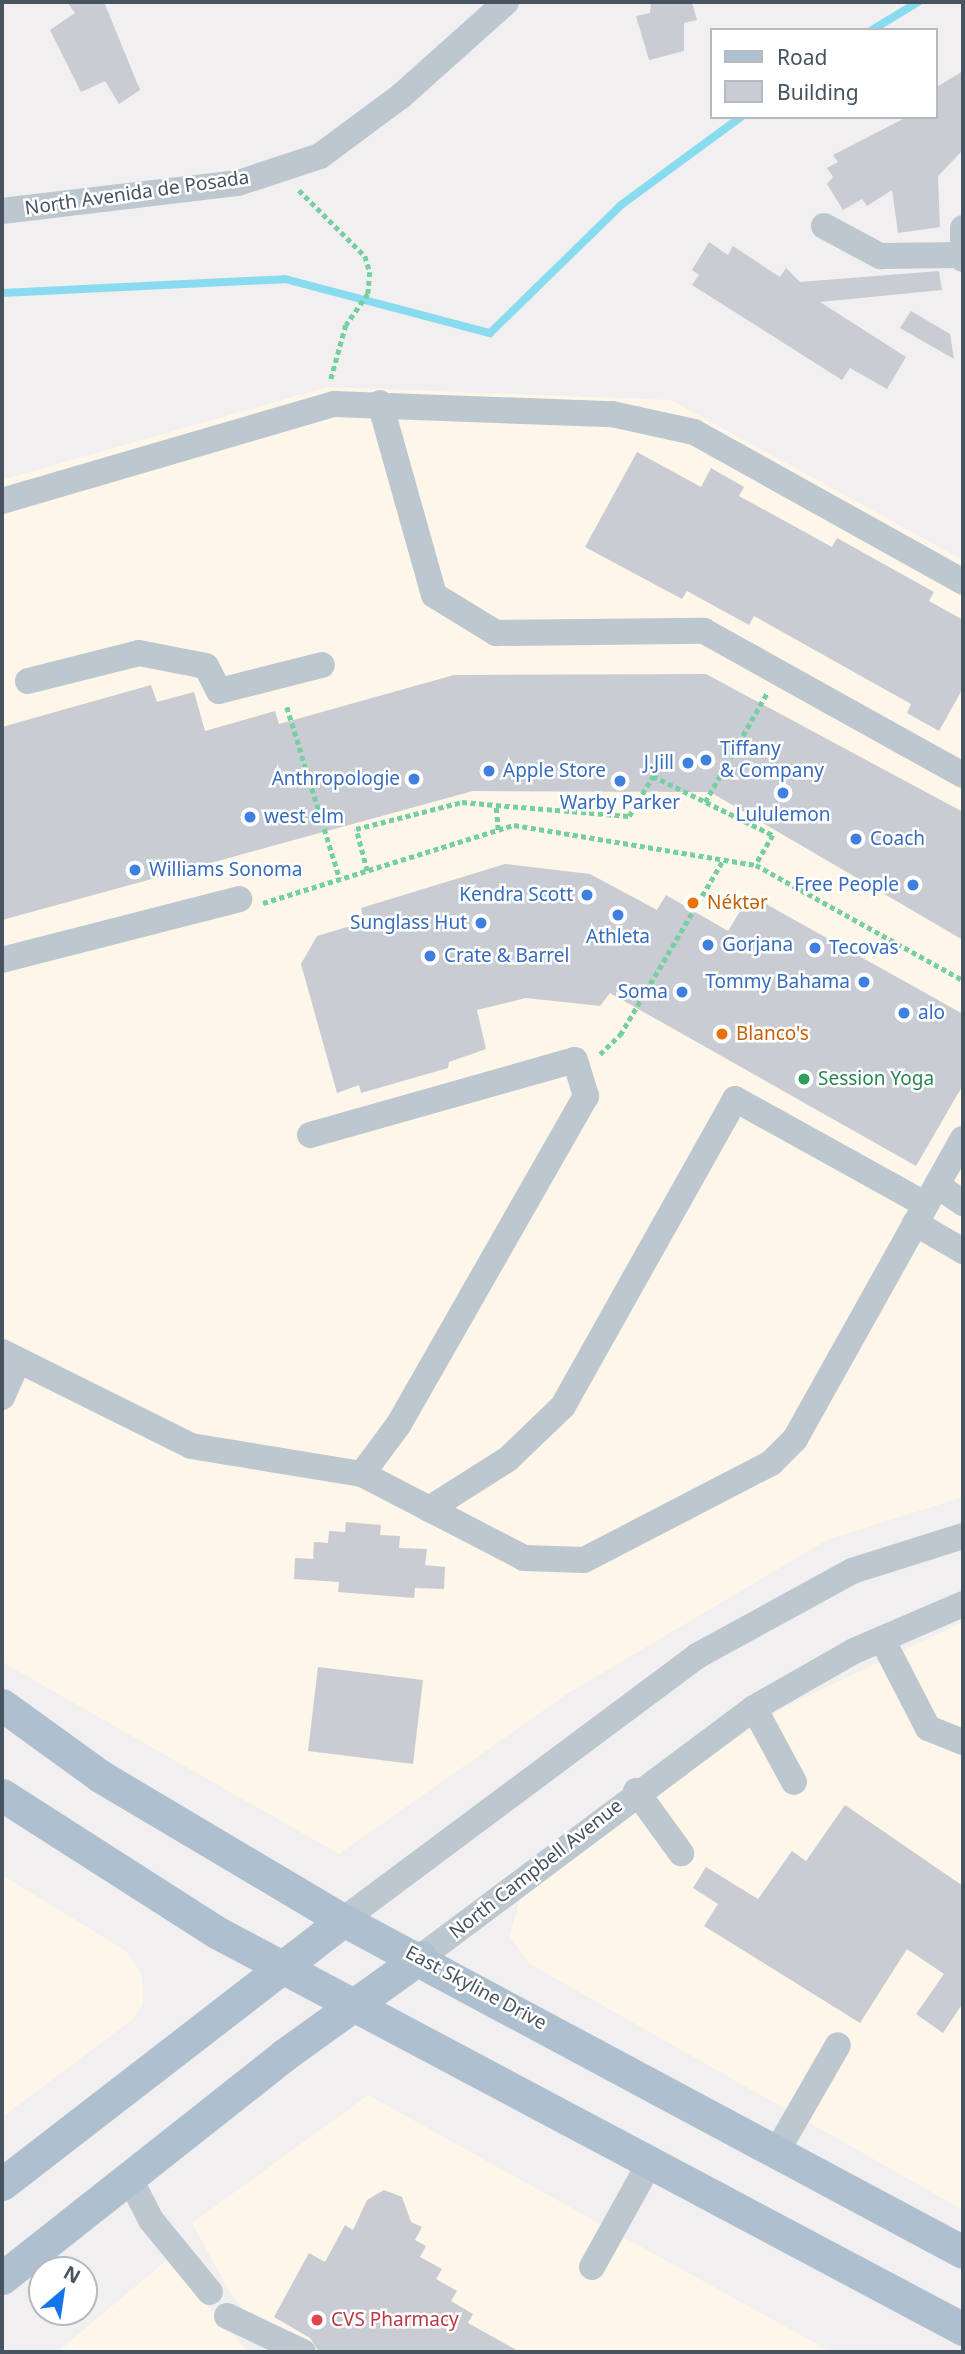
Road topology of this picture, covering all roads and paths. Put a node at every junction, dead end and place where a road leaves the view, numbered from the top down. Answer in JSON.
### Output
{"nodes":[{"id":1,"x":506,"y":2,"type":"edge"},
{"id":2,"x":280,"y":169,"type":"junction"},
{"id":3,"x":2,"y":211,"type":"edge"},
{"id":4,"x":824,"y":226,"type":"dead end"},
{"id":5,"x":963,"y":228,"type":"edge"},
{"id":6,"x":962,"y":257,"type":"edge"},
{"id":7,"x":380,"y":402,"type":"junction"},
{"id":8,"x":334,"y":404,"type":"junction"},
{"id":9,"x":2,"y":501,"type":"edge"},
{"id":10,"x":963,"y":582,"type":"edge"},
{"id":11,"x":322,"y":666,"type":"dead end"},
{"id":12,"x":28,"y":681,"type":"dead end"},
{"id":13,"x":770,"y":689,"type":"dead end"},
{"id":14,"x":288,"y":707,"type":"dead end"},
{"id":15,"x":963,"y":775,"type":"edge"},
{"id":16,"x":705,"y":802,"type":"junction"},
{"id":17,"x":496,"y":805,"type":"junction"},
{"id":18,"x":498,"y":830,"type":"junction"},
{"id":19,"x":723,"y":860,"type":"junction"},
{"id":20,"x":756,"y":865,"type":"junction"},
{"id":21,"x":368,"y":871,"type":"junction"},
{"id":22,"x":340,"y":879,"type":"junction"},
{"id":23,"x":247,"y":902,"type":"joint"},
{"id":24,"x":2,"y":960,"type":"edge"},
{"id":25,"x":963,"y":980,"type":"edge"},
{"id":26,"x":579,"y":1074,"type":"junction"},
{"id":27,"x":310,"y":1135,"type":"dead end"},
{"id":28,"x":963,"y":1139,"type":"edge"},
{"id":29,"x":963,"y":1203,"type":"edge"},
{"id":30,"x":926,"y":1204,"type":"junction"},
{"id":31,"x":963,"y":1251,"type":"edge"},
{"id":32,"x":10,"y":1357,"type":"edge"},
{"id":33,"x":2,"y":1397,"type":"edge"},
{"id":34,"x":362,"y":1474,"type":"junction"},
{"id":35,"x":429,"y":1509,"type":"junction"},
{"id":36,"x":963,"y":1535,"type":"edge"},
{"id":37,"x":963,"y":1604,"type":"edge"},
{"id":38,"x":882,"y":1639,"type":"junction"},
{"id":39,"x":2,"y":1705,"type":"edge"},
{"id":40,"x":754,"y":1707,"type":"junction"},
{"id":41,"x":963,"y":1742,"type":"edge"},
{"id":42,"x":794,"y":1782,"type":"dead end"},
{"id":43,"x":636,"y":1791,"type":"junction"},
{"id":44,"x":2,"y":1795,"type":"edge"},
{"id":45,"x":681,"y":1853,"type":"dead end"},
{"id":46,"x":343,"y":1920,"type":"junction"},
{"id":47,"x":421,"y":1957,"type":"junction"},
{"id":48,"x":283,"y":1968,"type":"junction"},
{"id":49,"x":353,"y":2007,"type":"junction"},
{"id":50,"x":838,"y":2045,"type":"dead end"},
{"id":51,"x":778,"y":2151,"type":"junction"},
{"id":52,"x":649,"y":2164,"type":"junction"},
{"id":53,"x":130,"y":2179,"type":"junction"},
{"id":54,"x":2,"y":2184,"type":"edge"},
{"id":55,"x":963,"y":2252,"type":"edge"},
{"id":56,"x":592,"y":2267,"type":"dead end"},
{"id":57,"x":2,"y":2278,"type":"edge"},
{"id":58,"x":210,"y":2292,"type":"dead end"},
{"id":59,"x":227,"y":2316,"type":"dead end"},
{"id":60,"x":963,"y":2329,"type":"edge"},
{"id":61,"x":303,"y":2352,"type":"edge"}],
"edges":[{"from":1,"to":2,"type":"street","name":"North Avenida de Posada"},
{"from":2,"to":3,"type":"street","name":"North Avenida de Posada"},
{"from":2,"to":8,"type":"path"},
{"from":4,"to":6,"type":"street"},
{"from":5,"to":6,"type":"street"},
{"from":7,"to":8,"type":"street"},
{"from":7,"to":10,"type":"street"},
{"from":7,"to":15,"type":"street"},
{"from":8,"to":9,"type":"street"},
{"from":11,"to":12,"type":"street"},
{"from":13,"to":16,"type":"path"},
{"from":14,"to":22,"type":"path"},
{"from":16,"to":17,"type":"path"},
{"from":16,"to":20,"type":"path"},
{"from":17,"to":18,"type":"path"},
{"from":17,"to":21,"type":"path"},
{"from":18,"to":19,"type":"path"},
{"from":18,"to":21,"type":"path"},
{"from":19,"to":20,"type":"path"},
{"from":19,"to":26,"type":"path"},
{"from":20,"to":25,"type":"path"},
{"from":21,"to":22,"type":"path"},
{"from":22,"to":23,"type":"path"},
{"from":23,"to":24,"type":"street"},
{"from":26,"to":27,"type":"street"},
{"from":26,"to":34,"type":"street"},
{"from":28,"to":30,"type":"street"},
{"from":29,"to":30,"type":"street"},
{"from":30,"to":31,"type":"street"},
{"from":30,"to":35,"type":"street"},
{"from":30,"to":35,"type":"street"},
{"from":32,"to":33,"type":"street"},
{"from":32,"to":34,"type":"street"},
{"from":34,"to":35,"type":"street"},
{"from":36,"to":46,"type":"street"},
{"from":37,"to":38,"type":"street","name":"North Campbell Avenue"},
{"from":38,"to":40,"type":"street","name":"North Campbell Avenue"},
{"from":38,"to":41,"type":"street"},
{"from":39,"to":46,"type":"main road","name":"East Skyline Drive"},
{"from":40,"to":42,"type":"street"},
{"from":40,"to":43,"type":"street","name":"North Campbell Avenue"},
{"from":43,"to":45,"type":"street"},
{"from":43,"to":47,"type":"street","name":"North Campbell Avenue"},
{"from":44,"to":48,"type":"main road"},
{"from":46,"to":47,"type":"main road","name":"East Skyline Drive"},
{"from":46,"to":48,"type":"main road"},
{"from":47,"to":49,"type":"main road","name":"North Campbell Avenue"},
{"from":47,"to":51,"type":"main road","name":"East Skyline Drive"},
{"from":48,"to":49,"type":"main road"},
{"from":48,"to":54,"type":"main road"},
{"from":49,"to":52,"type":"main road"},
{"from":49,"to":53,"type":"main road","name":"North Campbell Avenue"},
{"from":50,"to":51,"type":"street"},
{"from":51,"to":55,"type":"main road","name":"East Skyline Drive"},
{"from":52,"to":56,"type":"street"},
{"from":52,"to":60,"type":"main road"},
{"from":53,"to":57,"type":"main road","name":"North Campbell Avenue"},
{"from":53,"to":58,"type":"street"},
{"from":59,"to":61,"type":"street"}]}
